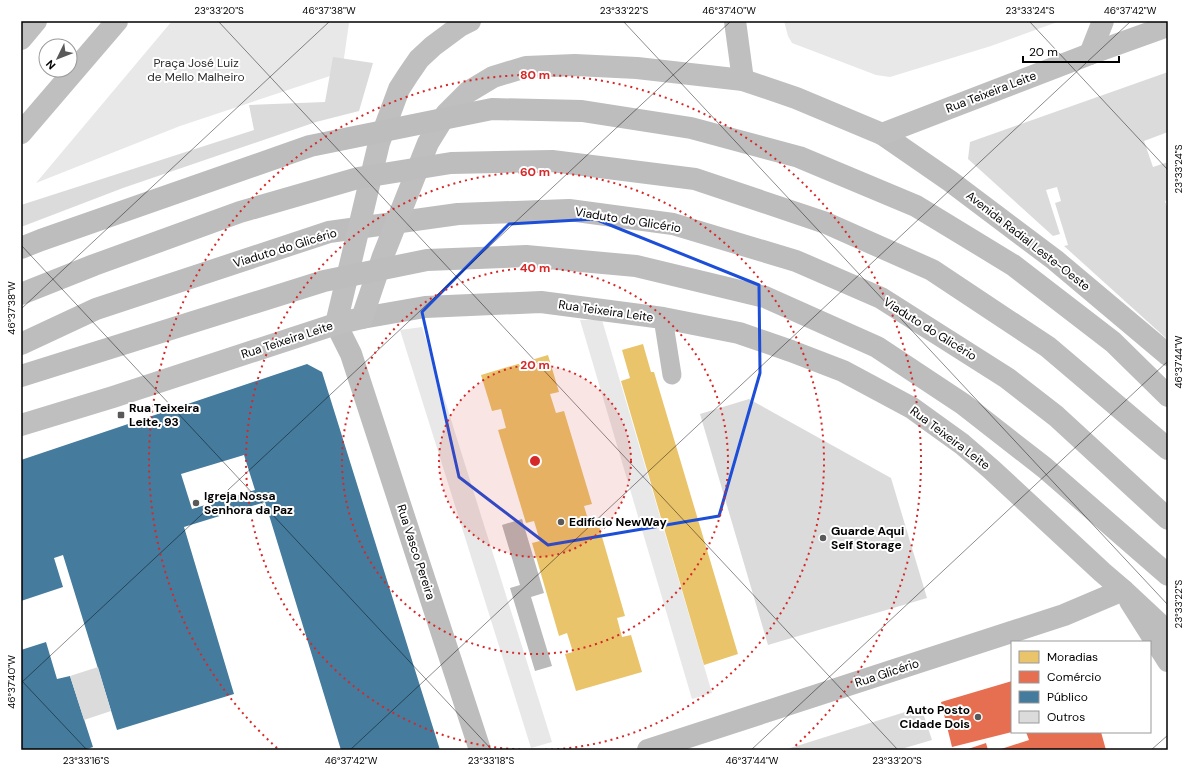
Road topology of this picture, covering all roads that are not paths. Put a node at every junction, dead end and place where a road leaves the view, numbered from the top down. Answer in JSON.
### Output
{"nodes":[{"id":1,"x":36,"y":21,"type":"edge"},
{"id":2,"x":117,"y":21,"type":"edge"},
{"id":3,"x":470,"y":21,"type":"edge"},
{"id":4,"x":735,"y":21,"type":"edge"},
{"id":5,"x":1103,"y":21,"type":"edge"},
{"id":6,"x":1168,"y":26,"type":"edge"},
{"id":7,"x":21,"y":39,"type":"edge"},
{"id":8,"x":1090,"y":54,"type":"junction"},
{"id":9,"x":743,"y":80,"type":"junction"},
{"id":10,"x":21,"y":133,"type":"edge"},
{"id":11,"x":882,"y":134,"type":"junction"},
{"id":12,"x":21,"y":248,"type":"edge"},
{"id":13,"x":21,"y":294,"type":"edge"},
{"id":14,"x":362,"y":318,"type":"junction"},
{"id":15,"x":663,"y":318,"type":"junction"},
{"id":16,"x":336,"y":324,"type":"junction"},
{"id":17,"x":21,"y":344,"type":"edge"},
{"id":18,"x":351,"y":354,"type":"junction"},
{"id":19,"x":1168,"y":355,"type":"edge"},
{"id":20,"x":672,"y":374,"type":"dead end"},
{"id":21,"x":21,"y":376,"type":"edge"},
{"id":22,"x":1168,"y":396,"type":"edge"},
{"id":23,"x":21,"y":425,"type":"edge"},
{"id":24,"x":1168,"y":449,"type":"edge"},
{"id":25,"x":1168,"y":519,"type":"edge"},
{"id":26,"x":1168,"y":574,"type":"edge"},
{"id":27,"x":1123,"y":590,"type":"junction"},
{"id":28,"x":1168,"y":632,"type":"edge"},
{"id":29,"x":1168,"y":661,"type":"edge"},
{"id":30,"x":480,"y":750,"type":"edge"},
{"id":31,"x":648,"y":750,"type":"edge"}],
"edges":[{"from":1,"to":7,"type":"main road"},
{"from":2,"to":10,"type":"main road"},
{"from":3,"to":16,"type":"main road"},
{"from":4,"to":9,"type":"main road"},
{"from":5,"to":8,"type":"main road"},
{"from":6,"to":8,"type":"main road","name":"Rua Teixeira Leite"},
{"from":8,"to":11,"type":"main road","name":"Rua Teixeira Leite"},
{"from":9,"to":11,"type":"main road"},
{"from":9,"to":14,"type":"main road"},
{"from":11,"to":19,"type":"main road","name":"Avenida Radial Leste-Oeste"},
{"from":12,"to":22,"type":"main road"},
{"from":13,"to":24,"type":"main road"},
{"from":14,"to":15,"type":"main road","name":"Rua Teixeira Leite"},
{"from":14,"to":16,"type":"main road","name":"Rua Teixeira Leite"},
{"from":14,"to":18,"type":"main road"},
{"from":15,"to":20,"type":"lane"},
{"from":15,"to":27,"type":"main road","name":"Rua Teixeira Leite"},
{"from":16,"to":18,"type":"main road","name":"Rua Vasco Pereira"},
{"from":16,"to":23,"type":"main road","name":"Rua Teixeira Leite"},
{"from":17,"to":25,"type":"main road","name":"Viaduto do Glicério"},
{"from":18,"to":30,"type":"main road","name":"Rua Vasco Pereira"},
{"from":21,"to":26,"type":"main road"},
{"from":27,"to":28,"type":"main road"},
{"from":27,"to":29,"type":"main road"},
{"from":27,"to":31,"type":"main road","name":"Rua Glicério"}]}
